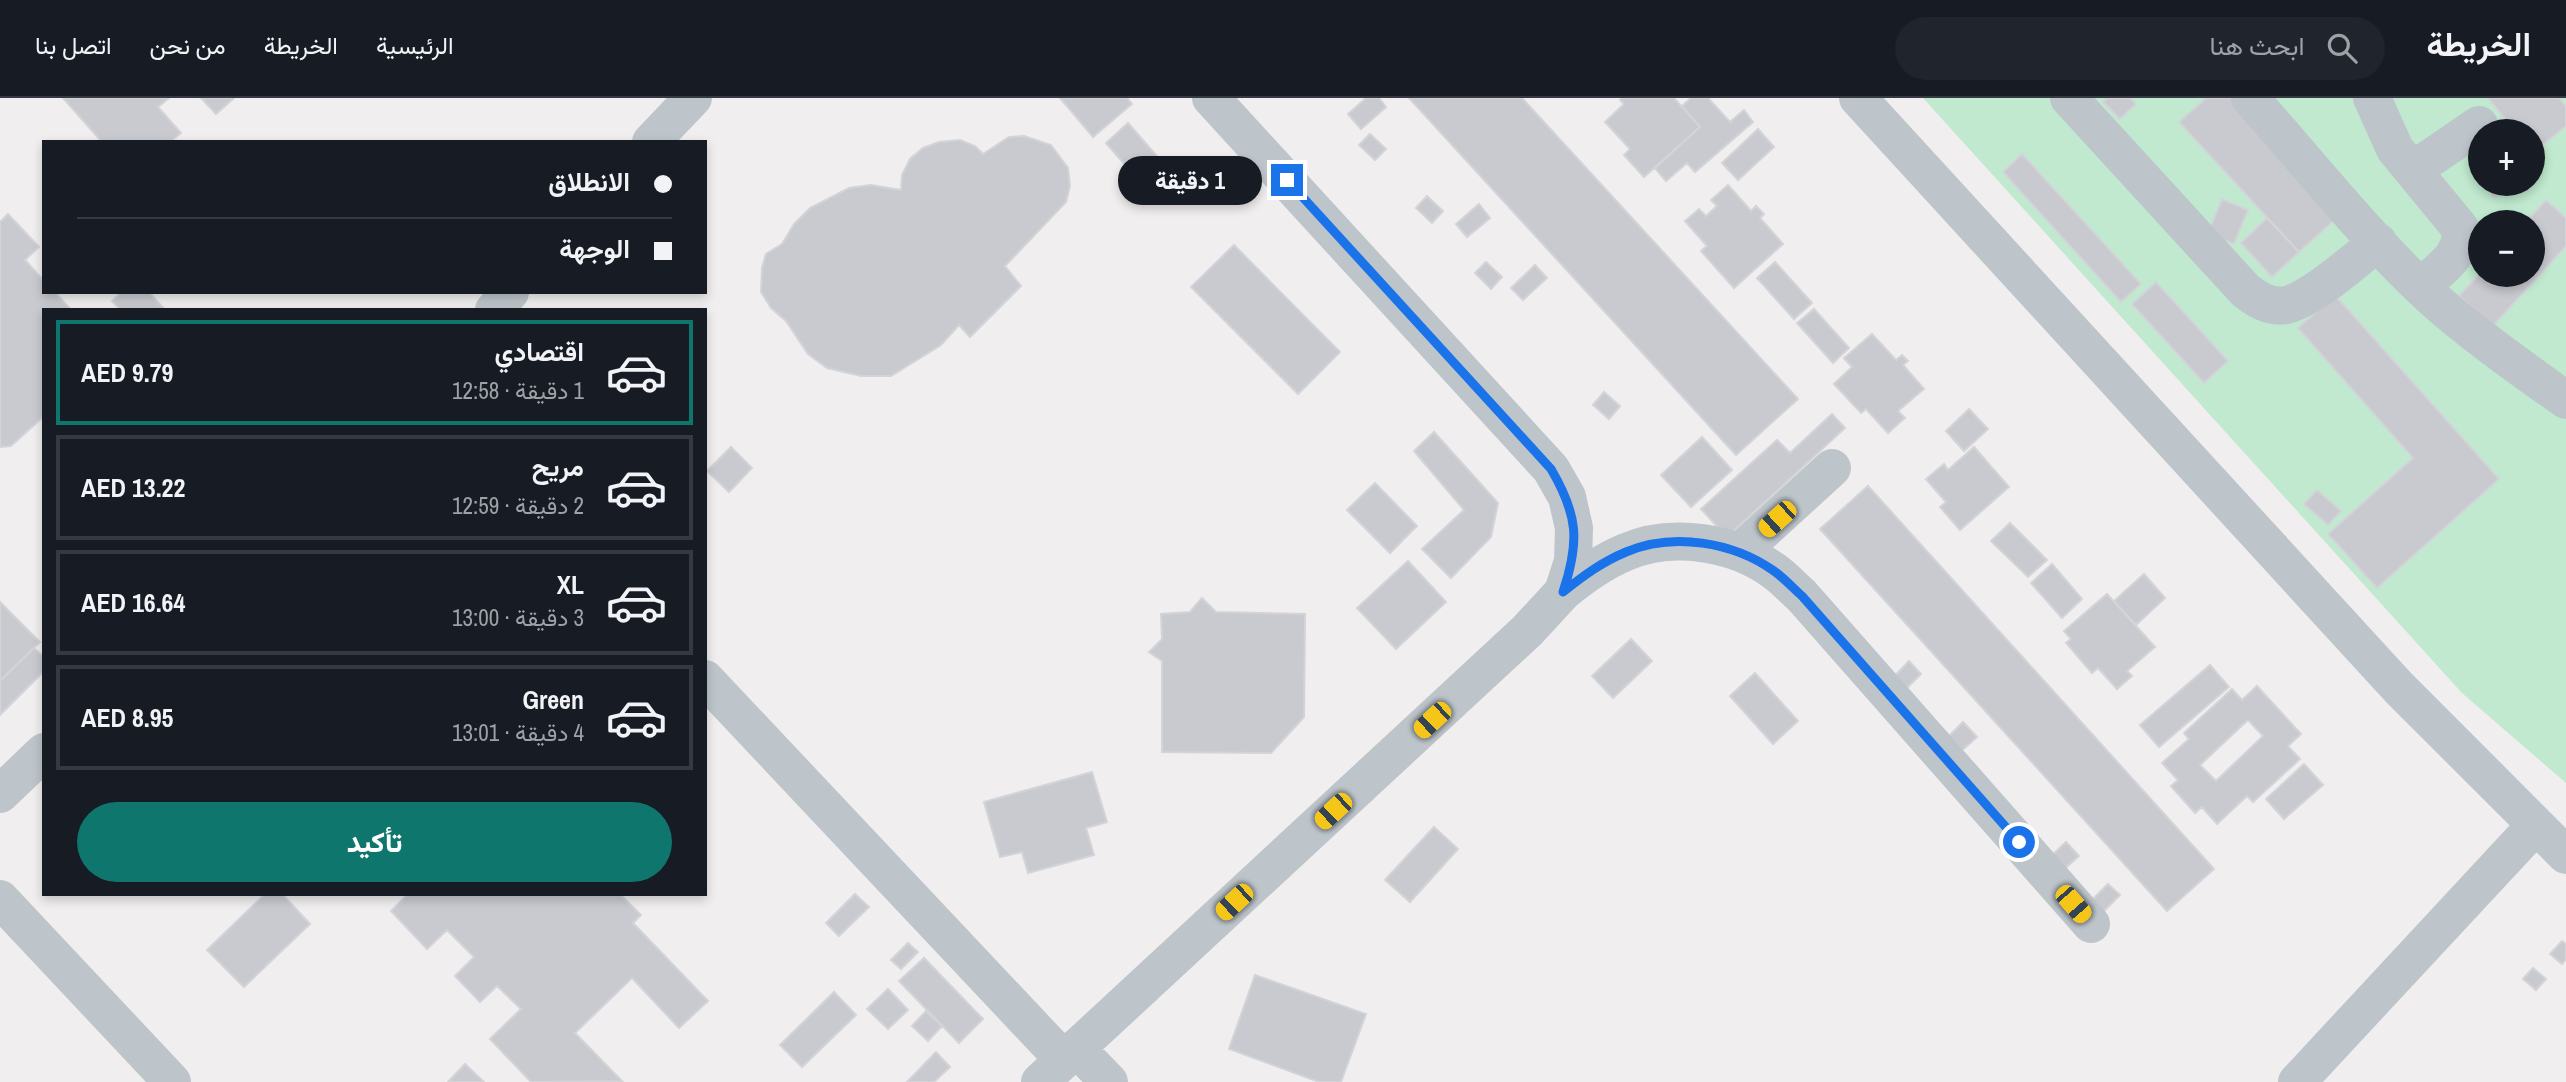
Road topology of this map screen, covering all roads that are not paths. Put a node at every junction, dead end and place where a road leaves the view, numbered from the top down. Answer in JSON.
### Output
{"nodes":[{"id":1,"x":1211,"y":98,"type":"edge"},
{"id":2,"x":1858,"y":98,"type":"edge"},
{"id":3,"x":2069,"y":98,"type":"edge"},
{"id":4,"x":2250,"y":98,"type":"edge"},
{"id":5,"x":2371,"y":98,"type":"edge"},
{"id":6,"x":682,"y":102,"type":"edge"},
{"id":7,"x":2468,"y":132,"type":"edge"},
{"id":8,"x":654,"y":140,"type":"edge"},
{"id":9,"x":2413,"y":170,"type":"junction"},
{"id":10,"x":2378,"y":242,"type":"junction"},
{"id":11,"x":2422,"y":286,"type":"junction"},
{"id":12,"x":508,"y":294,"type":"edge"},
{"id":13,"x":496,"y":308,"type":"edge"},
{"id":14,"x":2566,"y":400,"type":"edge"},
{"id":15,"x":1832,"y":468,"type":"dead end"},
{"id":16,"x":1740,"y":552,"type":"junction"},
{"id":17,"x":1563,"y":592,"type":"junction"},
{"id":18,"x":707,"y":681,"type":"edge"},
{"id":19,"x":42,"y":754,"type":"edge"},
{"id":20,"x":0,"y":794,"type":"edge"},
{"id":21,"x":2535,"y":826,"type":"junction"},
{"id":22,"x":2566,"y":855,"type":"edge"},
{"id":23,"x":0,"y":899,"type":"edge"},
{"id":24,"x":2091,"y":925,"type":"dead end"},
{"id":25,"x":1060,"y":1063,"type":"edge"},
{"id":26,"x":159,"y":1078,"type":"edge"},
{"id":27,"x":1108,"y":1082,"type":"edge"},
{"id":28,"x":2297,"y":1082,"type":"edge"}],
"edges":[{"from":1,"to":17,"type":"street"},
{"from":2,"to":21,"type":"street"},
{"from":3,"to":10,"type":"street"},
{"from":4,"to":10,"type":"street"},
{"from":5,"to":9,"type":"street"},
{"from":6,"to":8,"type":"street"},
{"from":7,"to":9,"type":"street"},
{"from":9,"to":11,"type":"street"},
{"from":10,"to":11,"type":"street"},
{"from":11,"to":14,"type":"street"},
{"from":12,"to":13,"type":"street"},
{"from":15,"to":16,"type":"street"},
{"from":16,"to":17,"type":"street"},
{"from":16,"to":24,"type":"street"},
{"from":17,"to":25,"type":"street"},
{"from":18,"to":25,"type":"street"},
{"from":19,"to":20,"type":"street"},
{"from":21,"to":22,"type":"street"},
{"from":21,"to":28,"type":"street"},
{"from":23,"to":26,"type":"street"},
{"from":25,"to":27,"type":"street"}]}
